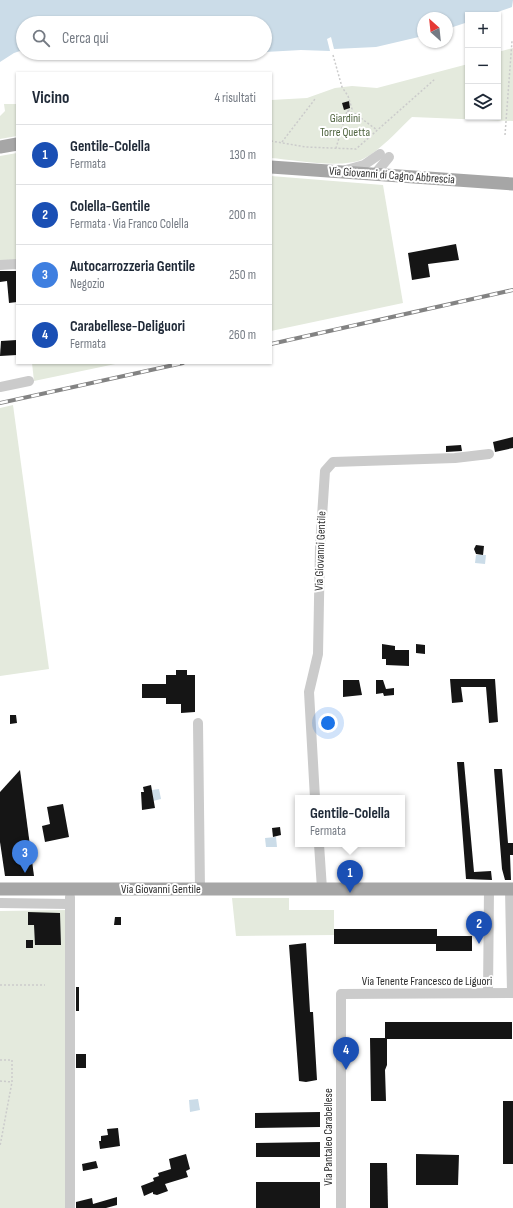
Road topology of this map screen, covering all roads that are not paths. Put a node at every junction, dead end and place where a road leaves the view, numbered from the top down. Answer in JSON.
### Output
{"nodes":[{"id":1,"x":16,"y":144,"type":"edge"},
{"id":2,"x":0,"y":147,"type":"edge"},
{"id":3,"x":272,"y":167,"type":"edge"},
{"id":4,"x":336,"y":172,"type":"junction"},
{"id":5,"x":374,"y":174,"type":"junction"},
{"id":6,"x":513,"y":184,"type":"edge"},
{"id":7,"x":16,"y":264,"type":"edge"},
{"id":8,"x":0,"y":265,"type":"edge"},
{"id":9,"x":29,"y":381,"type":"dead end"},
{"id":10,"x":0,"y":387,"type":"edge"},
{"id":11,"x":489,"y":454,"type":"dead end"},
{"id":12,"x":198,"y":723,"type":"dead end"},
{"id":13,"x":315,"y":795,"type":"edge"},
{"id":14,"x":319,"y":847,"type":"edge"},
{"id":15,"x":0,"y":889,"type":"edge"},
{"id":16,"x":70,"y":889,"type":"junction"},
{"id":17,"x":322,"y":889,"type":"junction"},
{"id":18,"x":489,"y":889,"type":"junction"},
{"id":19,"x":512,"y":889,"type":"edge"},
{"id":20,"x":200,"y":890,"type":"junction"},
{"id":21,"x":512,"y":902,"type":"edge"},
{"id":22,"x":1,"y":903,"type":"edge"},
{"id":23,"x":70,"y":904,"type":"junction"},
{"id":24,"x":488,"y":993,"type":"junction"},
{"id":25,"x":512,"y":993,"type":"edge"},
{"id":26,"x":341,"y":994,"type":"joint"},
{"id":27,"x":70,"y":1208,"type":"edge"},
{"id":28,"x":342,"y":1208,"type":"edge"}],
"edges":[{"from":1,"to":2,"type":"main road"},
{"from":3,"to":4,"type":"main road","name":"Via Giovanni di Cagno Abbrescia"},
{"from":4,"to":5,"type":"main road","name":"Via Giovanni di Cagno Abbrescia"},
{"from":4,"to":5,"type":"street"},
{"from":5,"to":6,"type":"main road","name":"Via Giovanni di Cagno Abbrescia"},
{"from":7,"to":8,"type":"street"},
{"from":9,"to":10,"type":"street"},
{"from":11,"to":13,"type":"street","name":"Via Giovanni Gentile"},
{"from":12,"to":20,"type":"street"},
{"from":14,"to":17,"type":"street"},
{"from":15,"to":16,"type":"main road","name":"Via Giovanni Gentile"},
{"from":15,"to":22,"type":"street"},
{"from":16,"to":20,"type":"main road","name":"Via Giovanni Gentile"},
{"from":16,"to":23,"type":"street"},
{"from":17,"to":18,"type":"main road","name":"Via Giovanni Gentile"},
{"from":17,"to":20,"type":"main road","name":"Via Giovanni Gentile"},
{"from":18,"to":19,"type":"main road","name":"Via Giovanni Gentile"},
{"from":18,"to":24,"type":"street"},
{"from":19,"to":21,"type":"street"},
{"from":21,"to":25,"type":"street"},
{"from":22,"to":23,"type":"street"},
{"from":23,"to":27,"type":"street"},
{"from":24,"to":25,"type":"street","name":"Via Tenente Francesco de Liguori"},
{"from":24,"to":26,"type":"street","name":"Via Tenente Francesco de Liguori"},
{"from":26,"to":28,"type":"street","name":"Via Pantaleo Carabellese"}]}
